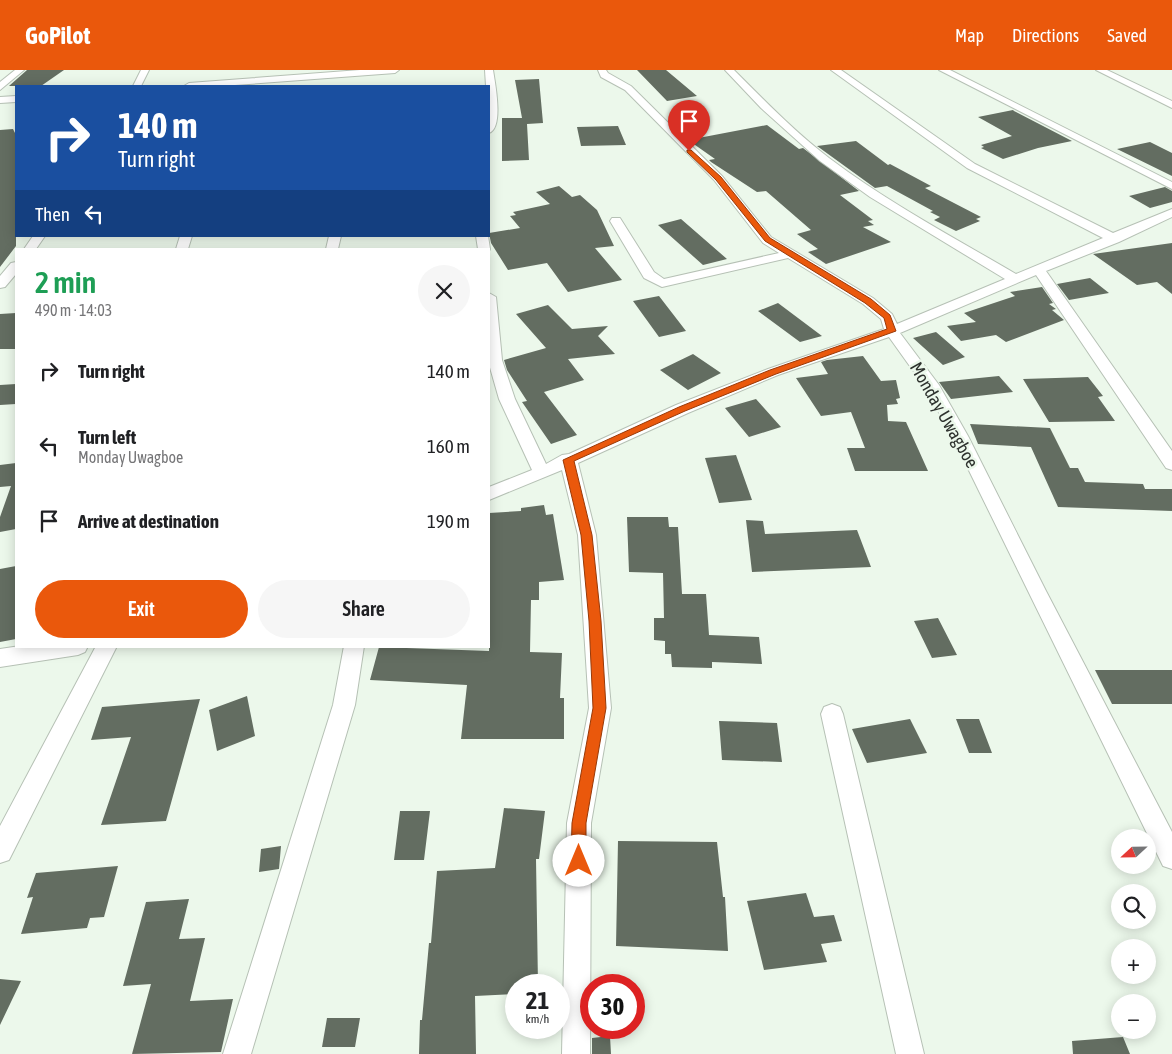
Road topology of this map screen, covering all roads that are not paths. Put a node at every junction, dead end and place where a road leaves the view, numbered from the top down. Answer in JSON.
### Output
{"nodes":[{"id":1,"x":20,"y":70,"type":"edge"},
{"id":2,"x":145,"y":70,"type":"edge"},
{"id":3,"x":259,"y":70,"type":"edge"},
{"id":4,"x":395,"y":70,"type":"edge"},
{"id":5,"x":489,"y":70,"type":"edge"},
{"id":6,"x":602,"y":70,"type":"edge"},
{"id":7,"x":728,"y":70,"type":"edge"},
{"id":8,"x":835,"y":70,"type":"edge"},
{"id":9,"x":943,"y":70,"type":"edge"},
{"id":10,"x":1100,"y":70,"type":"edge"},
{"id":11,"x":256,"y":81,"type":"junction"},
{"id":12,"x":271,"y":83,"type":"edge"},
{"id":13,"x":138,"y":85,"type":"edge"},
{"id":14,"x":202,"y":85,"type":"edge"},
{"id":15,"x":0,"y":87,"type":"edge"},
{"id":16,"x":15,"y":99,"type":"edge"},
{"id":17,"x":1,"y":103,"type":"edge"},
{"id":18,"x":1172,"y":105,"type":"edge"},
{"id":19,"x":490,"y":127,"type":"edge"},
{"id":20,"x":1172,"y":186,"type":"edge"},
{"id":21,"x":1172,"y":213,"type":"edge"},
{"id":22,"x":616,"y":221,"type":"dead end"},
{"id":23,"x":38,"y":237,"type":"edge"},
{"id":24,"x":1115,"y":239,"type":"junction"},
{"id":25,"x":31,"y":248,"type":"edge"},
{"id":26,"x":789,"y":254,"type":"junction"},
{"id":27,"x":15,"y":267,"type":"edge"},
{"id":28,"x":1039,"y":270,"type":"junction"},
{"id":29,"x":1016,"y":280,"type":"junction"},
{"id":30,"x":0,"y":284,"type":"edge"},
{"id":31,"x":490,"y":307,"type":"edge"},
{"id":32,"x":892,"y":331,"type":"junction"},
{"id":33,"x":568,"y":460,"type":"junction"},
{"id":34,"x":1172,"y":464,"type":"edge"},
{"id":35,"x":542,"y":473,"type":"junction"},
{"id":36,"x":490,"y":494,"type":"edge"},
{"id":37,"x":60,"y":648,"type":"edge"},
{"id":38,"x":106,"y":648,"type":"edge"},
{"id":39,"x":354,"y":648,"type":"edge"},
{"id":40,"x":0,"y":658,"type":"edge"},
{"id":41,"x":832,"y":714,"type":"dead end"},
{"id":42,"x":0,"y":851,"type":"edge"},
{"id":43,"x":1172,"y":857,"type":"edge"},
{"id":44,"x":237,"y":1054,"type":"edge"},
{"id":45,"x":576,"y":1054,"type":"edge"},
{"id":46,"x":910,"y":1054,"type":"edge"}],
"edges":[{"from":1,"to":15,"type":"street"},
{"from":2,"to":13,"type":"street"},
{"from":3,"to":11,"type":"street"},
{"from":4,"to":12,"type":"street"},
{"from":5,"to":19,"type":"street"},
{"from":6,"to":26,"type":"street","name":"Monday Uwagboe"},
{"from":7,"to":29,"type":"street"},
{"from":8,"to":24,"type":"street"},
{"from":9,"to":20,"type":"street"},
{"from":10,"to":18,"type":"street"},
{"from":11,"to":12,"type":"street"},
{"from":11,"to":14,"type":"street"},
{"from":16,"to":17,"type":"street"},
{"from":21,"to":24,"type":"street"},
{"from":22,"to":26,"type":"street"},
{"from":23,"to":25,"type":"street"},
{"from":24,"to":28,"type":"street"},
{"from":26,"to":32,"type":"street","name":"Monday Uwagboe"},
{"from":27,"to":30,"type":"street"},
{"from":28,"to":29,"type":"street"},
{"from":28,"to":34,"type":"street"},
{"from":29,"to":32,"type":"street"},
{"from":31,"to":35,"type":"street"},
{"from":32,"to":33,"type":"street"},
{"from":32,"to":43,"type":"street","name":"Monday Uwagboe"},
{"from":33,"to":35,"type":"street"},
{"from":33,"to":45,"type":"street"},
{"from":35,"to":36,"type":"street"},
{"from":37,"to":40,"type":"street"},
{"from":38,"to":42,"type":"street"},
{"from":39,"to":44,"type":"street"},
{"from":41,"to":46,"type":"street"}]}
